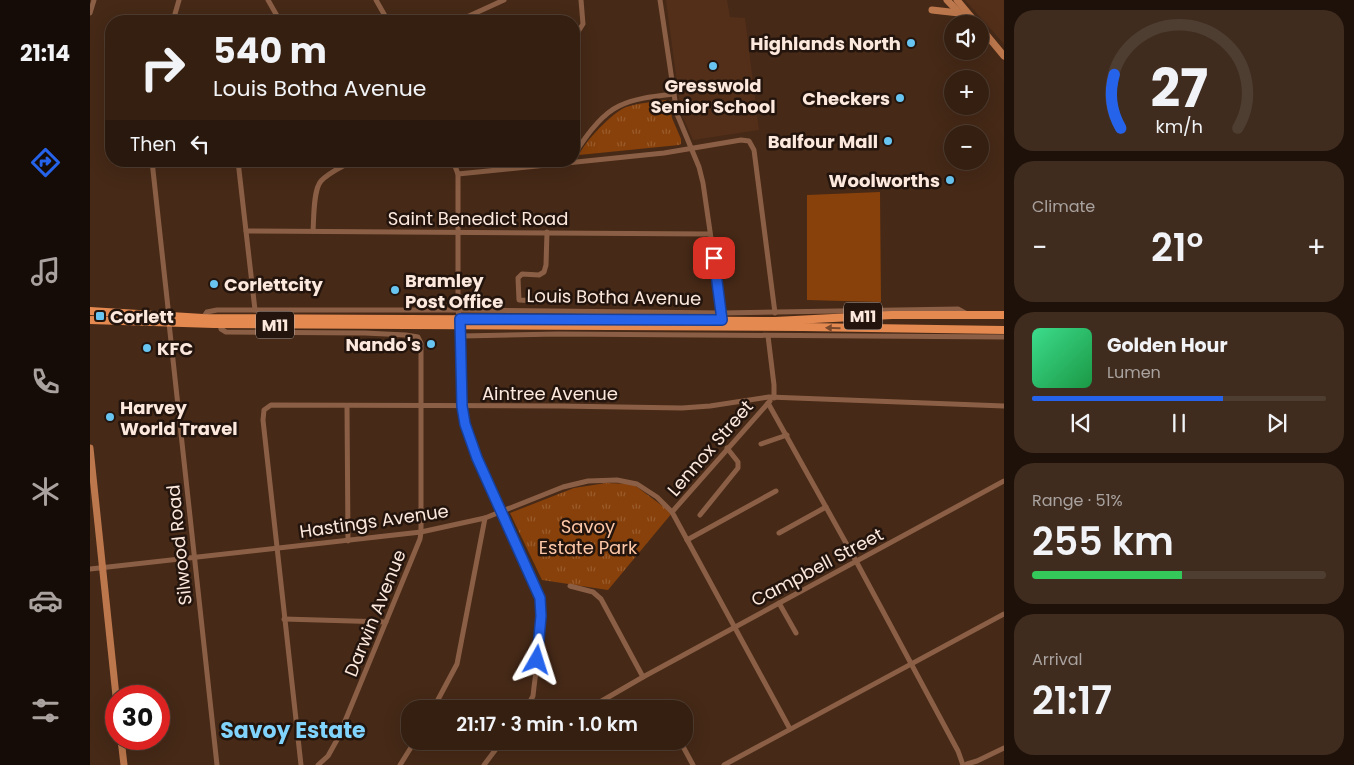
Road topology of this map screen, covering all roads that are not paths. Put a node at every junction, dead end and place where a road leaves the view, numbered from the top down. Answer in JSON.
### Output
{"nodes":[{"id":1,"x":94,"y":0,"type":"edge"},
{"id":2,"x":180,"y":0,"type":"edge"},
{"id":3,"x":268,"y":0,"type":"edge"},
{"id":4,"x":376,"y":0,"type":"edge"},
{"id":5,"x":484,"y":0,"type":"edge"},
{"id":6,"x":504,"y":0,"type":"edge"},
{"id":7,"x":580,"y":0,"type":"edge"},
{"id":8,"x":660,"y":0,"type":"edge"},
{"id":9,"x":947,"y":0,"type":"edge"},
{"id":10,"x":956,"y":0,"type":"edge"},
{"id":11,"x":487,"y":7,"type":"junction"},
{"id":12,"x":932,"y":10,"type":"dead end"},
{"id":13,"x":90,"y":13,"type":"edge"},
{"id":14,"x":960,"y":13,"type":"joint"},
{"id":15,"x":175,"y":15,"type":"edge"},
{"id":16,"x":277,"y":15,"type":"edge"},
{"id":17,"x":385,"y":15,"type":"edge"},
{"id":18,"x":470,"y":15,"type":"edge"},
{"id":19,"x":969,"y":15,"type":"edge"},
{"id":20,"x":580,"y":29,"type":"edge"},
{"id":21,"x":989,"y":38,"type":"edge"},
{"id":22,"x":989,"y":41,"type":"edge"},
{"id":23,"x":997,"y":48,"type":"junction"},
{"id":24,"x":1004,"y":56,"type":"edge"},
{"id":25,"x":673,"y":94,"type":"junction"},
{"id":26,"x":580,"y":147,"type":"edge"},
{"id":27,"x":691,"y":148,"type":"junction"},
{"id":28,"x":580,"y":161,"type":"edge"},
{"id":29,"x":153,"y":167,"type":"edge"},
{"id":30,"x":239,"y":167,"type":"edge"},
{"id":31,"x":342,"y":167,"type":"edge"},
{"id":32,"x":455,"y":167,"type":"edge"},
{"id":33,"x":523,"y":167,"type":"edge"},
{"id":34,"x":458,"y":174,"type":"junction"},
{"id":35,"x":246,"y":231,"type":"junction"},
{"id":36,"x":313,"y":231,"type":"junction"},
{"id":37,"x":458,"y":232,"type":"junction"},
{"id":38,"x":547,"y":232,"type":"junction"},
{"id":39,"x":710,"y":234,"type":"junction"},
{"id":40,"x":538,"y":301,"type":"dead end"},
{"id":41,"x":255,"y":310,"type":"junction"},
{"id":42,"x":458,"y":310,"type":"junction"},
{"id":43,"x":90,"y":311,"type":"edge"},
{"id":44,"x":775,"y":313,"type":"junction"},
{"id":45,"x":967,"y":314,"type":"junction"},
{"id":46,"x":1004,"y":314,"type":"edge"},
{"id":47,"x":204,"y":318,"type":"junction"},
{"id":48,"x":90,"y":320,"type":"edge"},
{"id":49,"x":169,"y":320,"type":"junction"},
{"id":50,"x":722,"y":320,"type":"junction"},
{"id":51,"x":364,"y":322,"type":"junction"},
{"id":52,"x":461,"y":323,"type":"junction"},
{"id":53,"x":406,"y":325,"type":"junction"},
{"id":54,"x":1004,"y":330,"type":"edge"},
{"id":55,"x":406,"y":335,"type":"junction"},
{"id":56,"x":462,"y":336,"type":"junction"},
{"id":57,"x":768,"y":336,"type":"junction"},
{"id":58,"x":1004,"y":337,"type":"edge"},
{"id":59,"x":421,"y":341,"type":"joint"},
{"id":60,"x":774,"y":398,"type":"junction"},
{"id":61,"x":768,"y":403,"type":"junction"},
{"id":62,"x":347,"y":406,"type":"junction"},
{"id":63,"x":421,"y":406,"type":"junction"},
{"id":64,"x":462,"y":406,"type":"junction"},
{"id":65,"x":1004,"y":406,"type":"edge"},
{"id":66,"x":787,"y":436,"type":"junction"},
{"id":67,"x":761,"y":444,"type":"dead end"},
{"id":68,"x":90,"y":448,"type":"edge"},
{"id":69,"x":727,"y":448,"type":"junction"},
{"id":70,"x":1004,"y":481,"type":"edge"},
{"id":71,"x":776,"y":492,"type":"dead end"},
{"id":72,"x":826,"y":507,"type":"junction"},
{"id":73,"x":500,"y":512,"type":"junction"},
{"id":74,"x":672,"y":512,"type":"junction"},
{"id":75,"x":700,"y":515,"type":"dead end"},
{"id":76,"x":485,"y":518,"type":"junction"},
{"id":77,"x":421,"y":532,"type":"junction"},
{"id":78,"x":779,"y":533,"type":"dead end"},
{"id":79,"x":687,"y":540,"type":"junction"},
{"id":80,"x":348,"y":541,"type":"junction"},
{"id":81,"x":278,"y":548,"type":"junction"},
{"id":82,"x":194,"y":558,"type":"junction"},
{"id":83,"x":856,"y":561,"type":"junction"},
{"id":84,"x":103,"y":568,"type":"junction"},
{"id":85,"x":90,"y":569,"type":"edge"},
{"id":86,"x":570,"y":586,"type":"dead end"},
{"id":87,"x":780,"y":603,"type":"junction"},
{"id":88,"x":1004,"y":614,"type":"edge"},
{"id":89,"x":284,"y":619,"type":"junction"},
{"id":90,"x":386,"y":622,"type":"junction"},
{"id":91,"x":734,"y":628,"type":"junction"},
{"id":92,"x":796,"y":633,"type":"dead end"},
{"id":93,"x":910,"y":664,"type":"junction"},
{"id":94,"x":643,"y":677,"type":"junction"},
{"id":95,"x":115,"y":685,"type":"edge"},
{"id":96,"x":438,"y":700,"type":"edge"},
{"id":97,"x":531,"y":700,"type":"edge"},
{"id":98,"x":603,"y":700,"type":"edge"},
{"id":99,"x":790,"y":729,"type":"junction"},
{"id":100,"x":1004,"y":748,"type":"edge"},
{"id":101,"x":122,"y":750,"type":"edge"},
{"id":102,"x":409,"y":750,"type":"edge"},
{"id":103,"x":495,"y":750,"type":"edge"},
{"id":104,"x":685,"y":750,"type":"edge"},
{"id":105,"x":968,"y":764,"type":"edge"},
{"id":106,"x":124,"y":765,"type":"edge"},
{"id":107,"x":217,"y":765,"type":"edge"},
{"id":108,"x":301,"y":765,"type":"edge"},
{"id":109,"x":318,"y":765,"type":"edge"},
{"id":110,"x":400,"y":765,"type":"edge"},
{"id":111,"x":484,"y":765,"type":"edge"},
{"id":112,"x":693,"y":765,"type":"edge"},
{"id":113,"x":724,"y":765,"type":"edge"}],
"edges":[{"from":1,"to":13,"type":"street"},
{"from":2,"to":15,"type":"street"},
{"from":3,"to":16,"type":"street"},
{"from":4,"to":17,"type":"street"},
{"from":5,"to":11,"type":"street"},
{"from":6,"to":11,"type":"street"},
{"from":7,"to":20,"type":"street"},
{"from":8,"to":25,"type":"street"},
{"from":9,"to":14,"type":"main road"},
{"from":10,"to":19,"type":"main road"},
{"from":11,"to":18,"type":"street"},
{"from":12,"to":14,"type":"main road"},
{"from":21,"to":23,"type":"main road"},
{"from":22,"to":23,"type":"main road"},
{"from":23,"to":24,"type":"main road"},
{"from":25,"to":26,"type":"street"},
{"from":25,"to":27,"type":"street"},
{"from":27,"to":28,"type":"street"},
{"from":27,"to":39,"type":"street"},
{"from":27,"to":44,"type":"street"},
{"from":29,"to":49,"type":"street","name":"Silwood Road"},
{"from":30,"to":35,"type":"street"},
{"from":31,"to":36,"type":"street"},
{"from":32,"to":34,"type":"street"},
{"from":33,"to":34,"type":"street"},
{"from":34,"to":37,"type":"street"},
{"from":35,"to":36,"type":"street","name":"Saint Benedict Road"},
{"from":35,"to":41,"type":"street"},
{"from":36,"to":37,"type":"street","name":"Saint Benedict Road"},
{"from":37,"to":38,"type":"street","name":"Saint Benedict Road"},
{"from":37,"to":42,"type":"street"},
{"from":38,"to":39,"type":"street","name":"Saint Benedict Road"},
{"from":38,"to":40,"type":"street"},
{"from":39,"to":50,"type":"street"},
{"from":41,"to":47,"type":"street","name":"Louis Botha Avenue"},
{"from":41,"to":51,"type":"street","name":"Louis Botha Avenue"},
{"from":42,"to":50,"type":"street","name":"Louis Botha Avenue"},
{"from":42,"to":51,"type":"street","name":"Louis Botha Avenue"},
{"from":42,"to":52,"type":"street"},
{"from":43,"to":49,"type":"main road","name":"Louis Botha Avenue","number":"M11"},
{"from":44,"to":45,"type":"street","name":"Louis Botha Avenue"},
{"from":44,"to":50,"type":"street","name":"Louis Botha Avenue"},
{"from":45,"to":46,"type":"main road","name":"Louis Botha Avenue","number":"M11"},
{"from":45,"to":50,"type":"main road","name":"Louis Botha Avenue","number":"M11"},
{"from":47,"to":49,"type":"main road","name":"Louis Botha Avenue","number":"M11"},
{"from":47,"to":51,"type":"main road","name":"Louis Botha Avenue","number":"M11"},
{"from":48,"to":49,"type":"main road","name":"Louis Botha Avenue","number":"M11"},
{"from":49,"to":51,"type":"main road","name":"Louis Botha Avenue","number":"M11"},
{"from":49,"to":82,"type":"street","name":"Silwood Road"},
{"from":50,"to":52,"type":"main road","name":"Louis Botha Avenue","number":"M11"},
{"from":54,"to":50,"type":"main road","name":"Louis Botha Avenue","number":"M11","one_way":true},
{"from":51,"to":52,"type":"main road","name":"Louis Botha Avenue","number":"M11"},
{"from":51,"to":53,"type":"main road","name":"Louis Botha Avenue","number":"M11"},
{"from":51,"to":55,"type":"street","name":"Louis Botha Avenue"},
{"from":52,"to":53,"type":"main road","name":"Louis Botha Avenue","number":"M11"},
{"from":52,"to":56,"type":"street"},
{"from":53,"to":55,"type":"street"},
{"from":55,"to":59,"type":"street","name":"Louis Botha Avenue"},
{"from":56,"to":57,"type":"street"},
{"from":56,"to":64,"type":"street"},
{"from":57,"to":58,"type":"street"},
{"from":57,"to":60,"type":"street"},
{"from":59,"to":63,"type":"street","name":"Darwin Avenue"},
{"from":60,"to":61,"type":"street","name":"Lennox Street"},
{"from":60,"to":64,"type":"street","name":"Aintree Avenue"},
{"from":60,"to":65,"type":"street","name":"Aintree Avenue"},
{"from":61,"to":66,"type":"street"},
{"from":61,"to":69,"type":"street","name":"Lennox Street"},
{"from":62,"to":63,"type":"street","name":"Aintree Avenue"},
{"from":62,"to":80,"type":"street"},
{"from":62,"to":81,"type":"street","name":"Aintree Avenue"},
{"from":63,"to":64,"type":"street","name":"Aintree Avenue"},
{"from":63,"to":77,"type":"street","name":"Darwin Avenue"},
{"from":64,"to":73,"type":"street"},
{"from":66,"to":67,"type":"street"},
{"from":66,"to":72,"type":"street"},
{"from":68,"to":84,"type":"main road"},
{"from":69,"to":74,"type":"street","name":"Lennox Street"},
{"from":69,"to":75,"type":"street"},
{"from":70,"to":83,"type":"street","name":"Campbell Street"},
{"from":71,"to":79,"type":"street"},
{"from":72,"to":78,"type":"street"},
{"from":72,"to":83,"type":"street"},
{"from":73,"to":74,"type":"street","name":"Hastings Avenue"},
{"from":73,"to":76,"type":"street","name":"Hastings Avenue"},
{"from":73,"to":97,"type":"street"},
{"from":74,"to":79,"type":"street","name":"Lennox Street"},
{"from":76,"to":77,"type":"street","name":"Hastings Avenue"},
{"from":76,"to":96,"type":"street"},
{"from":77,"to":80,"type":"street","name":"Hastings Avenue"},
{"from":77,"to":90,"type":"street","name":"Darwin Avenue"},
{"from":79,"to":91,"type":"street","name":"Lennox Street"},
{"from":80,"to":81,"type":"street","name":"Hastings Avenue"},
{"from":81,"to":82,"type":"street","name":"Hastings Avenue"},
{"from":81,"to":89,"type":"street"},
{"from":82,"to":84,"type":"street","name":"Hastings Avenue"},
{"from":82,"to":107,"type":"street","name":"Silwood Road"},
{"from":83,"to":87,"type":"street","name":"Campbell Street"},
{"from":83,"to":93,"type":"street"},
{"from":84,"to":85,"type":"street","name":"Hastings Avenue"},
{"from":84,"to":95,"type":"main road"},
{"from":86,"to":94,"type":"street"},
{"from":87,"to":91,"type":"street","name":"Campbell Street"},
{"from":87,"to":92,"type":"street"},
{"from":88,"to":93,"type":"street"},
{"from":89,"to":90,"type":"street"},
{"from":89,"to":108,"type":"street"},
{"from":90,"to":109,"type":"street","name":"Darwin Avenue"},
{"from":91,"to":94,"type":"street","name":"Campbell Street"},
{"from":91,"to":99,"type":"street","name":"Lennox Street"},
{"from":93,"to":99,"type":"street"},
{"from":93,"to":105,"type":"street"},
{"from":94,"to":98,"type":"street","name":"Campbell Street"},
{"from":99,"to":113,"type":"street"},
{"from":100,"to":105,"type":"street"},
{"from":101,"to":106,"type":"main road"},
{"from":102,"to":110,"type":"street"},
{"from":103,"to":111,"type":"street"},
{"from":104,"to":112,"type":"street"}]}
